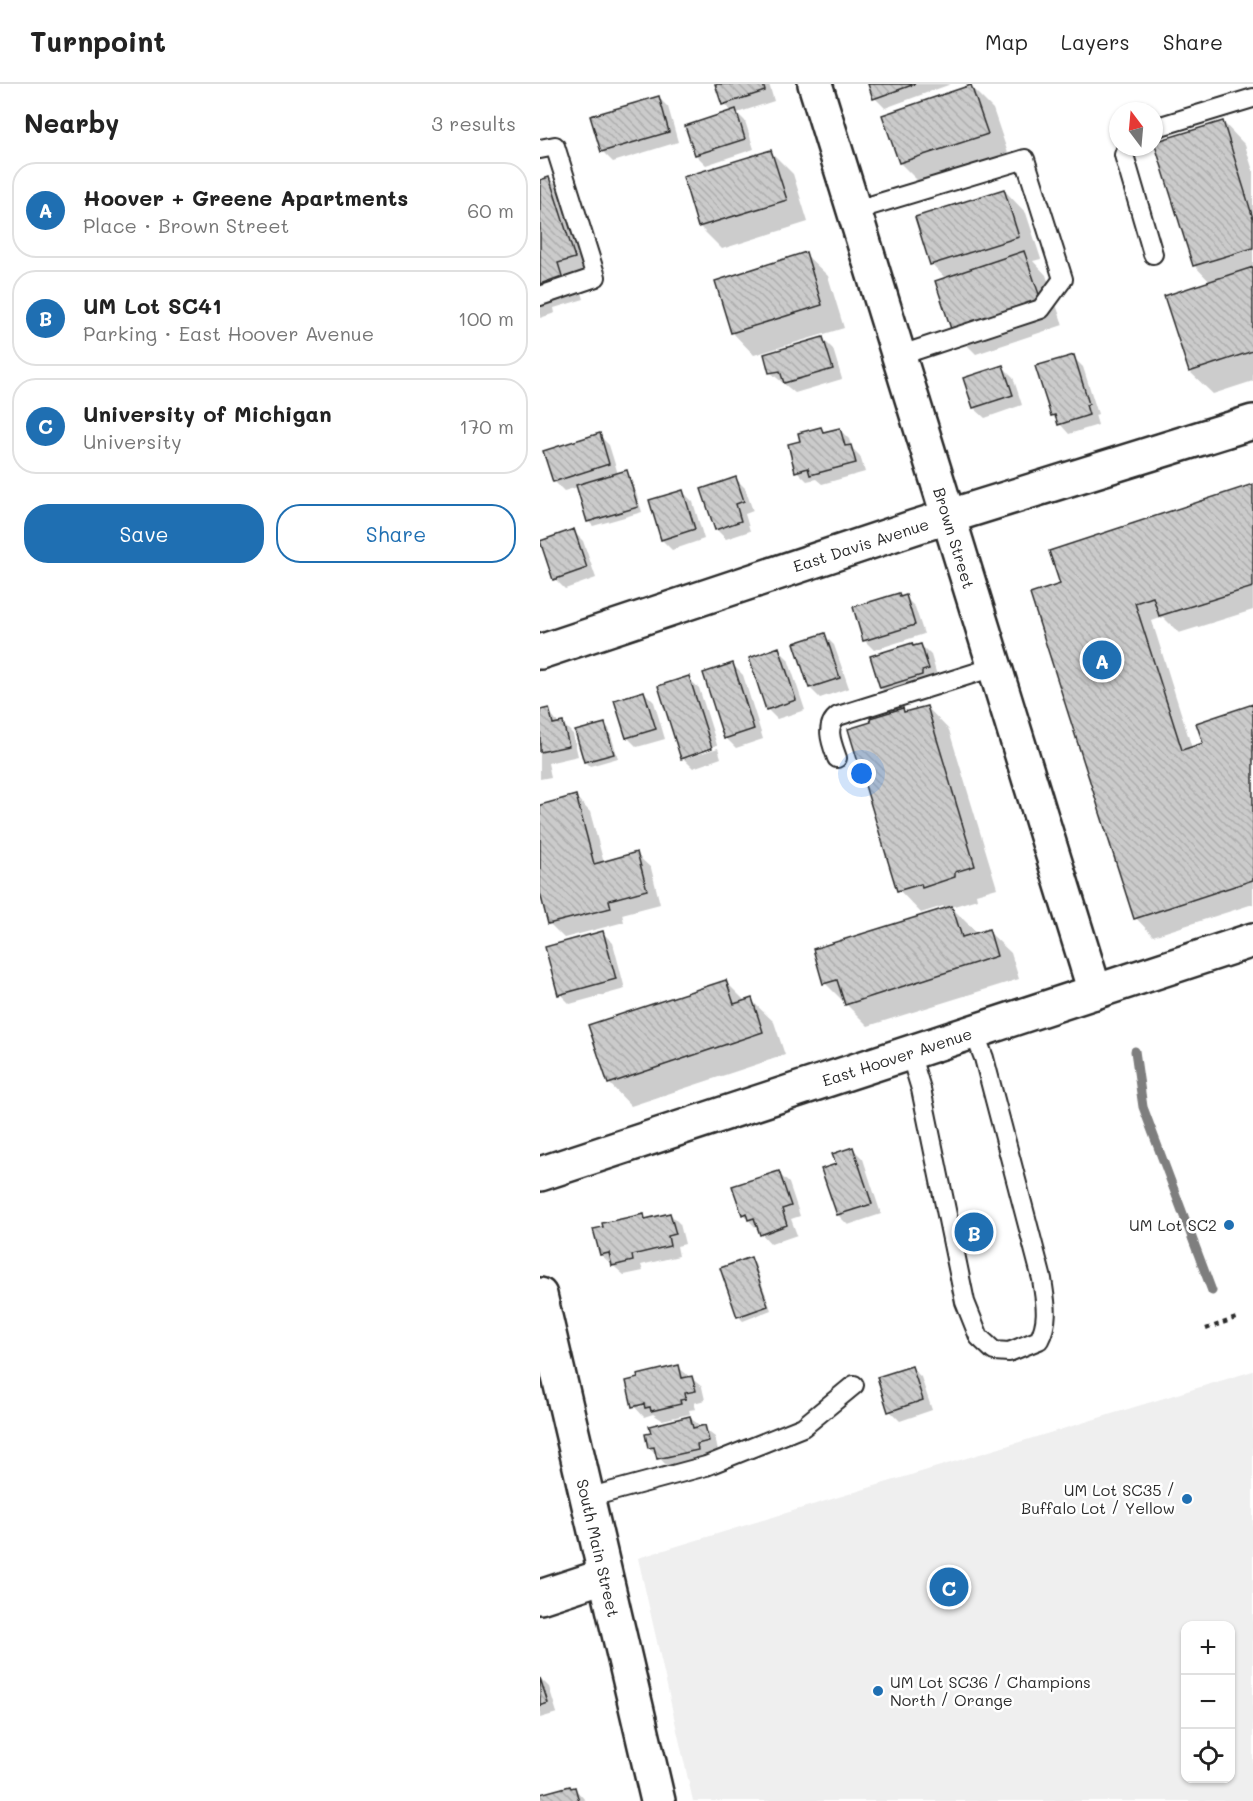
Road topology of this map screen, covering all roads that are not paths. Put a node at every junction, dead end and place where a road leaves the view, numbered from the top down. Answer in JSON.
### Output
{"nodes":[{"id":1,"x":815,"y":84,"type":"edge"},
{"id":2,"x":1253,"y":98,"type":"edge"},
{"id":3,"x":1163,"y":126,"type":"edge"},
{"id":4,"x":540,"y":149,"type":"edge"},
{"id":5,"x":1124,"y":156,"type":"edge"},
{"id":6,"x":854,"y":211,"type":"junction"},
{"id":7,"x":1153,"y":254,"type":"dead end"},
{"id":8,"x":540,"y":296,"type":"edge"},
{"id":9,"x":898,"y":356,"type":"junction"},
{"id":10,"x":1253,"y":422,"type":"edge"},
{"id":11,"x":948,"y":516,"type":"junction"},
{"id":12,"x":540,"y":652,"type":"edge"},
{"id":13,"x":994,"y":667,"type":"junction"},
{"id":14,"x":837,"y":758,"type":"dead end"},
{"id":15,"x":1253,"y":940,"type":"edge"},
{"id":16,"x":1095,"y":992,"type":"junction"},
{"id":17,"x":974,"y":1032,"type":"junction"},
{"id":18,"x":910,"y":1053,"type":"junction"},
{"id":19,"x":540,"y":1174,"type":"edge"},
{"id":20,"x":540,"y":1294,"type":"edge"},
{"id":21,"x":854,"y":1385,"type":"dead end"},
{"id":22,"x":587,"y":1498,"type":"junction"},
{"id":23,"x":604,"y":1576,"type":"junction"},
{"id":24,"x":540,"y":1597,"type":"edge"},
{"id":25,"x":657,"y":1801,"type":"edge"}],
"edges":[{"from":1,"to":6,"type":"street","name":"Brown Street"},
{"from":2,"to":3,"type":"lane"},
{"from":4,"to":8,"type":"lane"},
{"from":5,"to":7,"type":"lane"},
{"from":6,"to":9,"type":"street","name":"Brown Street"},
{"from":6,"to":9,"type":"lane"},
{"from":9,"to":11,"type":"street","name":"Brown Street"},
{"from":10,"to":11,"type":"street","name":"East Davis Avenue"},
{"from":11,"to":12,"type":"street","name":"East Davis Avenue"},
{"from":11,"to":13,"type":"street","name":"Brown Street"},
{"from":13,"to":14,"type":"lane"},
{"from":13,"to":16,"type":"street","name":"Brown Street"},
{"from":15,"to":16,"type":"street","name":"East Hoover Avenue"},
{"from":16,"to":17,"type":"street","name":"East Hoover Avenue"},
{"from":17,"to":18,"type":"street","name":"East Hoover Avenue"},
{"from":17,"to":18,"type":"lane"},
{"from":18,"to":19,"type":"street","name":"East Hoover Avenue"},
{"from":20,"to":22,"type":"street","name":"South Main Street"},
{"from":21,"to":22,"type":"lane"},
{"from":22,"to":23,"type":"street","name":"South Main Street"},
{"from":23,"to":24,"type":"street"},
{"from":23,"to":25,"type":"street","name":"South Main Street"}]}
